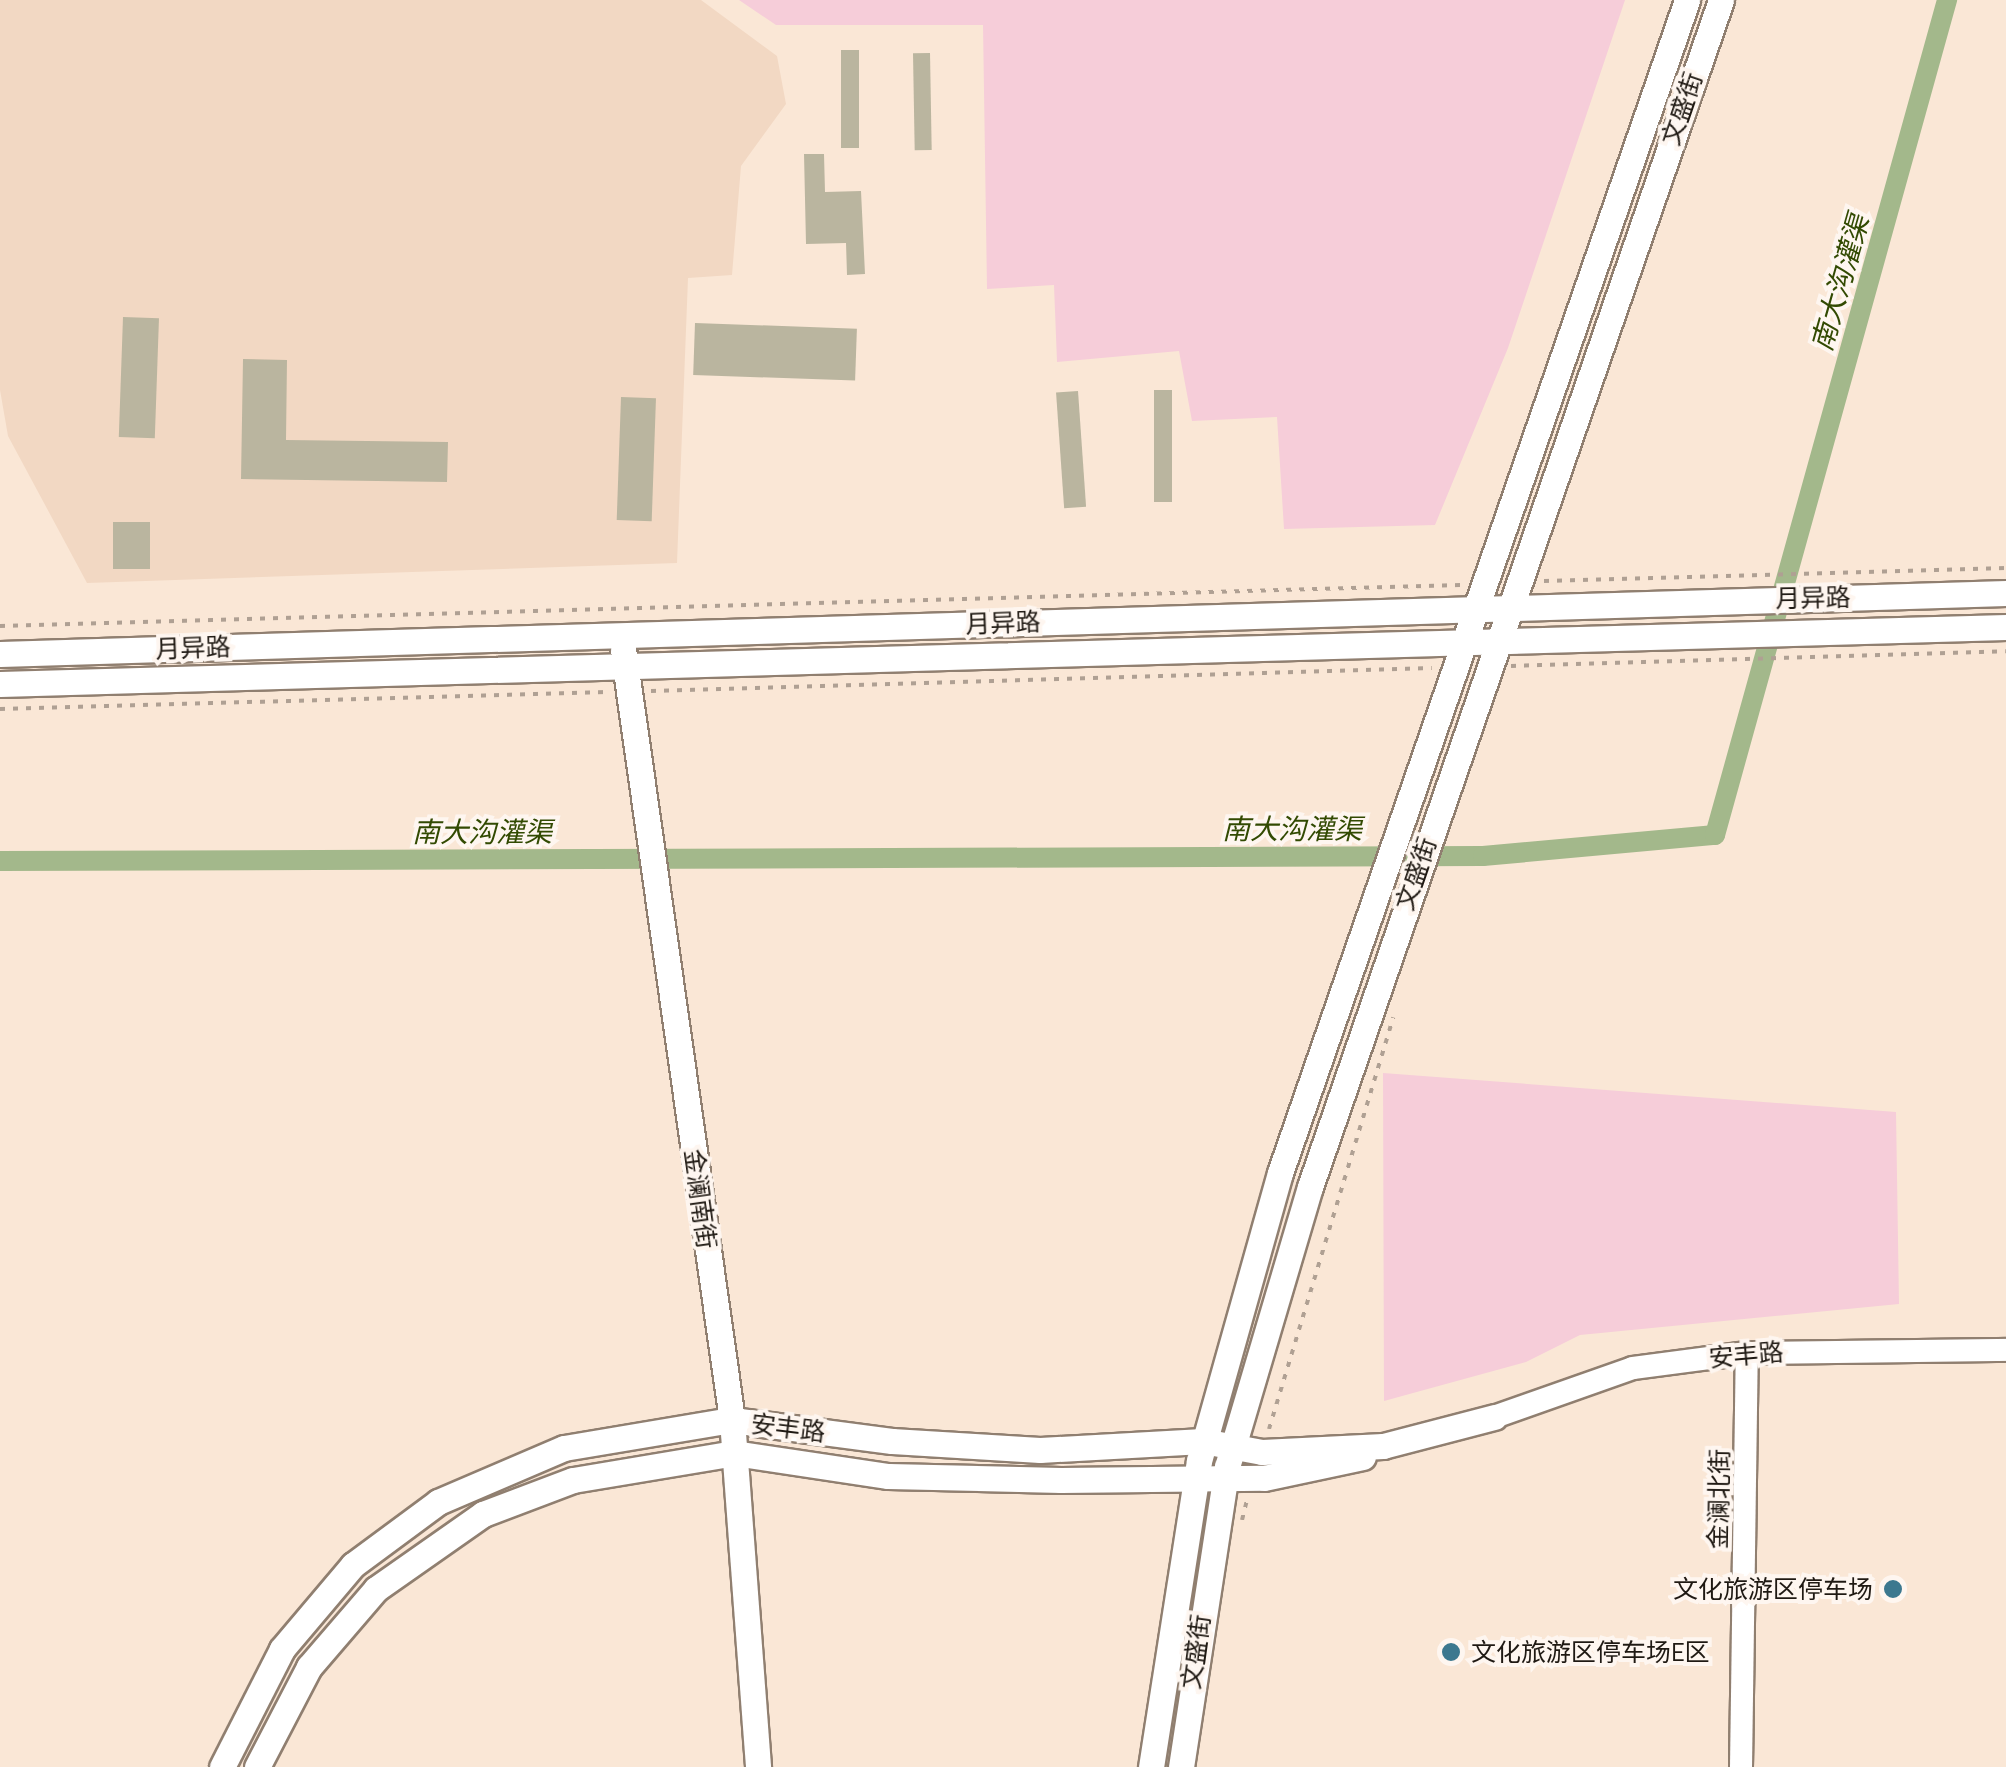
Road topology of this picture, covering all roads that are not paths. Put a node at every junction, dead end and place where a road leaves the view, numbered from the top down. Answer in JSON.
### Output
{"nodes":[{"id":1,"x":1687,"y":0,"type":"edge"},
{"id":2,"x":1721,"y":0,"type":"edge"},
{"id":3,"x":2006,"y":592,"type":"edge"},
{"id":4,"x":1512,"y":594,"type":"junction"},
{"id":5,"x":1479,"y":596,"type":"junction"},
{"id":6,"x":2006,"y":626,"type":"edge"},
{"id":7,"x":622,"y":634,"type":"junction"},
{"id":8,"x":1496,"y":640,"type":"junction"},
{"id":9,"x":0,"y":654,"type":"edge"},
{"id":10,"x":1462,"y":656,"type":"junction"},
{"id":11,"x":624,"y":664,"type":"junction"},
{"id":12,"x":0,"y":684,"type":"edge"},
{"id":13,"x":2006,"y":1350,"type":"edge"},
{"id":14,"x":1747,"y":1353,"type":"junction"},
{"id":15,"x":1494,"y":1417,"type":"junction"},
{"id":16,"x":732,"y":1420,"type":"junction"},
{"id":17,"x":1204,"y":1442,"type":"junction"},
{"id":18,"x":1232,"y":1443,"type":"junction"},
{"id":19,"x":734,"y":1453,"type":"junction"},
{"id":20,"x":1197,"y":1474,"type":"junction"},
{"id":21,"x":1226,"y":1476,"type":"junction"},
{"id":22,"x":222,"y":1767,"type":"edge"},
{"id":23,"x":257,"y":1767,"type":"edge"},
{"id":24,"x":758,"y":1767,"type":"edge"},
{"id":25,"x":1151,"y":1767,"type":"edge"},
{"id":26,"x":1181,"y":1767,"type":"edge"},
{"id":27,"x":1741,"y":1767,"type":"edge"}],
"edges":[{"from":1,"to":5,"type":"main road","name":"文盛街"},
{"from":2,"to":4,"type":"main road","name":"文盛街"},
{"from":3,"to":4,"type":"main road","name":"月异路"},
{"from":4,"to":5,"type":"main road","name":"月异路"},
{"from":4,"to":8,"type":"main road","name":"文盛街"},
{"from":5,"to":7,"type":"main road","name":"月异路"},
{"from":5,"to":10,"type":"main road","name":"文盛街"},
{"from":6,"to":8,"type":"main road","name":"月异路"},
{"from":7,"to":9,"type":"main road","name":"月异路"},
{"from":7,"to":11,"type":"main road","name":"金澜南街"},
{"from":8,"to":10,"type":"main road","name":"月异路"},
{"from":8,"to":18,"type":"main road","name":"文盛街"},
{"from":10,"to":11,"type":"main road","name":"月异路"},
{"from":10,"to":17,"type":"main road","name":"文盛街"},
{"from":11,"to":12,"type":"main road","name":"月异路"},
{"from":11,"to":16,"type":"main road","name":"金澜南街"},
{"from":13,"to":14,"type":"street","name":"安丰路"},
{"from":14,"to":15,"type":"street","name":"安丰路"},
{"from":14,"to":27,"type":"street","name":"金澜北街"},
{"from":15,"to":18,"type":"main road","name":"安丰路"},
{"from":15,"to":21,"type":"main road","name":"安丰路"},
{"from":16,"to":17,"type":"main road","name":"安丰路"},
{"from":16,"to":19,"type":"main road","name":"金澜南街"},
{"from":16,"to":22,"type":"main road","name":"安丰路"},
{"from":17,"to":18,"type":"main road","name":"安丰路"},
{"from":17,"to":20,"type":"main road","name":"文盛街"},
{"from":18,"to":21,"type":"main road","name":"文盛街"},
{"from":19,"to":20,"type":"main road","name":"安丰路"},
{"from":19,"to":23,"type":"main road","name":"安丰路"},
{"from":19,"to":24,"type":"main road","name":"金澜南街"},
{"from":20,"to":21,"type":"main road","name":"安丰路"},
{"from":20,"to":25,"type":"main road","name":"文盛街"},
{"from":21,"to":26,"type":"main road","name":"文盛街"}]}
